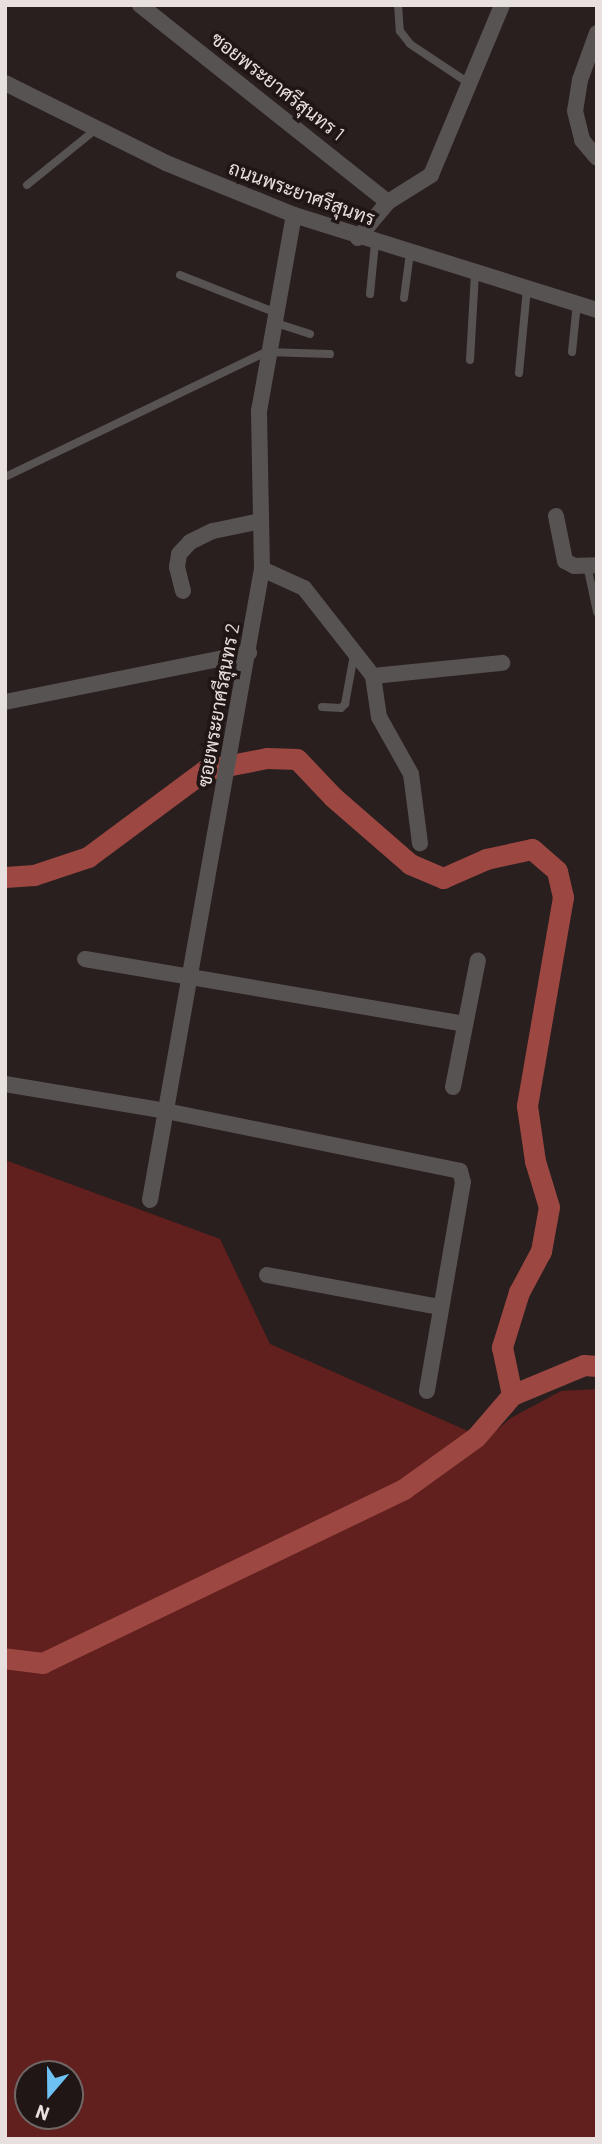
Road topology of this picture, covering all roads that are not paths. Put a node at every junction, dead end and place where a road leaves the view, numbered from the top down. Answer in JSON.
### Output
{"nodes":[{"id":1,"x":140,"y":5,"type":"edge"},
{"id":2,"x":398,"y":5,"type":"edge"},
{"id":3,"x":502,"y":5,"type":"edge"},
{"id":4,"x":597,"y":33,"type":"edge"},
{"id":5,"x":5,"y":83,"type":"edge"},
{"id":6,"x":470,"y":84,"type":"junction"},
{"id":7,"x":95,"y":130,"type":"junction"},
{"id":8,"x":597,"y":158,"type":"edge"},
{"id":9,"x":27,"y":185,"type":"dead end"},
{"id":10,"x":388,"y":202,"type":"junction"},
{"id":11,"x":294,"y":215,"type":"junction"},
{"id":12,"x":358,"y":237,"type":"junction"},
{"id":13,"x":375,"y":243,"type":"junction"},
{"id":14,"x":410,"y":253,"type":"junction"},
{"id":15,"x":475,"y":273,"type":"junction"},
{"id":16,"x":180,"y":275,"type":"dead end"},
{"id":17,"x":527,"y":288,"type":"junction"},
{"id":18,"x":370,"y":294,"type":"dead end"},
{"id":19,"x":404,"y":298,"type":"dead end"},
{"id":20,"x":577,"y":303,"type":"junction"},
{"id":21,"x":597,"y":310,"type":"edge"},
{"id":22,"x":273,"y":317,"type":"junction"},
{"id":23,"x":310,"y":334,"type":"dead end"},
{"id":24,"x":266,"y":352,"type":"junction"},
{"id":25,"x":572,"y":352,"type":"dead end"},
{"id":26,"x":330,"y":354,"type":"dead end"},
{"id":27,"x":470,"y":360,"type":"dead end"},
{"id":28,"x":519,"y":373,"type":"dead end"},
{"id":29,"x":5,"y":477,"type":"edge"},
{"id":30,"x":556,"y":516,"type":"dead end"},
{"id":31,"x":261,"y":521,"type":"junction"},
{"id":32,"x":592,"y":565,"type":"edge"},
{"id":33,"x":262,"y":569,"type":"junction"},
{"id":34,"x":183,"y":592,"type":"dead end"},
{"id":35,"x":597,"y":612,"type":"edge"},
{"id":36,"x":249,"y":653,"type":"junction"},
{"id":37,"x":354,"y":655,"type":"junction"},
{"id":38,"x":502,"y":663,"type":"dead end"},
{"id":39,"x":373,"y":676,"type":"junction"},
{"id":40,"x":5,"y":702,"type":"edge"},
{"id":41,"x":322,"y":707,"type":"dead end"},
{"id":42,"x":420,"y":843,"type":"dead end"},
{"id":43,"x":85,"y":959,"type":"dead end"},
{"id":44,"x":478,"y":960,"type":"dead end"},
{"id":45,"x":189,"y":977,"type":"junction"},
{"id":46,"x":464,"y":1024,"type":"junction"},
{"id":47,"x":5,"y":1084,"type":"edge"},
{"id":48,"x":453,"y":1087,"type":"dead end"},
{"id":49,"x":166,"y":1111,"type":"junction"},
{"id":50,"x":150,"y":1200,"type":"dead end"},
{"id":51,"x":268,"y":1275,"type":"dead end"},
{"id":52,"x":440,"y":1307,"type":"junction"},
{"id":53,"x":427,"y":1391,"type":"dead end"}],
"edges":[{"from":1,"to":10,"type":"street","name":"ซอยพระยาศรีสุนทร 1"},
{"from":2,"to":6,"type":"lane"},
{"from":3,"to":6,"type":"street"},
{"from":4,"to":8,"type":"street"},
{"from":5,"to":7,"type":"street","name":"ถนนพระยาศรีสุนทร"},
{"from":6,"to":10,"type":"street"},
{"from":7,"to":9,"type":"lane"},
{"from":7,"to":11,"type":"street","name":"ถนนพระยาศรีสุนทร"},
{"from":10,"to":12,"type":"street"},
{"from":11,"to":12,"type":"street","name":"ถนนพระยาศรีสุนทร"},
{"from":11,"to":22,"type":"street","name":"ซอยพระยาศรีสุนทร 2"},
{"from":12,"to":13,"type":"street","name":"ถนนพระยาศรีสุนทร"},
{"from":13,"to":14,"type":"street","name":"ถนนพระยาศรีสุนทร"},
{"from":13,"to":18,"type":"lane"},
{"from":14,"to":15,"type":"street","name":"ถนนพระยาศรีสุนทร"},
{"from":14,"to":19,"type":"lane"},
{"from":15,"to":17,"type":"street","name":"ถนนพระยาศรีสุนทร"},
{"from":15,"to":27,"type":"lane"},
{"from":16,"to":22,"type":"lane"},
{"from":17,"to":20,"type":"street","name":"ถนนพระยาศรีสุนทร"},
{"from":17,"to":28,"type":"lane"},
{"from":20,"to":21,"type":"street","name":"ถนนพระยาศรีสุนทร"},
{"from":20,"to":25,"type":"lane"},
{"from":22,"to":23,"type":"lane"},
{"from":22,"to":24,"type":"street","name":"ซอยพระยาศรีสุนทร 2"},
{"from":24,"to":26,"type":"lane"},
{"from":24,"to":29,"type":"lane"},
{"from":24,"to":31,"type":"street","name":"ซอยพระยาศรีสุนทร 2"},
{"from":30,"to":32,"type":"street"},
{"from":31,"to":33,"type":"street","name":"ซอยพระยาศรีสุนทร 2"},
{"from":31,"to":34,"type":"street"},
{"from":32,"to":35,"type":"lane"},
{"from":33,"to":36,"type":"street","name":"ซอยพระยาศรีสุนทร 2"},
{"from":33,"to":37,"type":"street"},
{"from":36,"to":40,"type":"street"},
{"from":36,"to":45,"type":"street","name":"ซอยพระยาศรีสุนทร 2"},
{"from":37,"to":39,"type":"street"},
{"from":37,"to":41,"type":"lane"},
{"from":38,"to":39,"type":"street"},
{"from":39,"to":42,"type":"street"},
{"from":43,"to":45,"type":"street"},
{"from":44,"to":46,"type":"street"},
{"from":45,"to":46,"type":"street"},
{"from":45,"to":49,"type":"street","name":"ซอยพระยาศรีสุนทร 2"},
{"from":46,"to":48,"type":"street"},
{"from":47,"to":49,"type":"street"},
{"from":49,"to":50,"type":"street","name":"ซอยพระยาศรีสุนทร 2"},
{"from":49,"to":52,"type":"street"},
{"from":51,"to":52,"type":"street"},
{"from":52,"to":53,"type":"street"}]}
